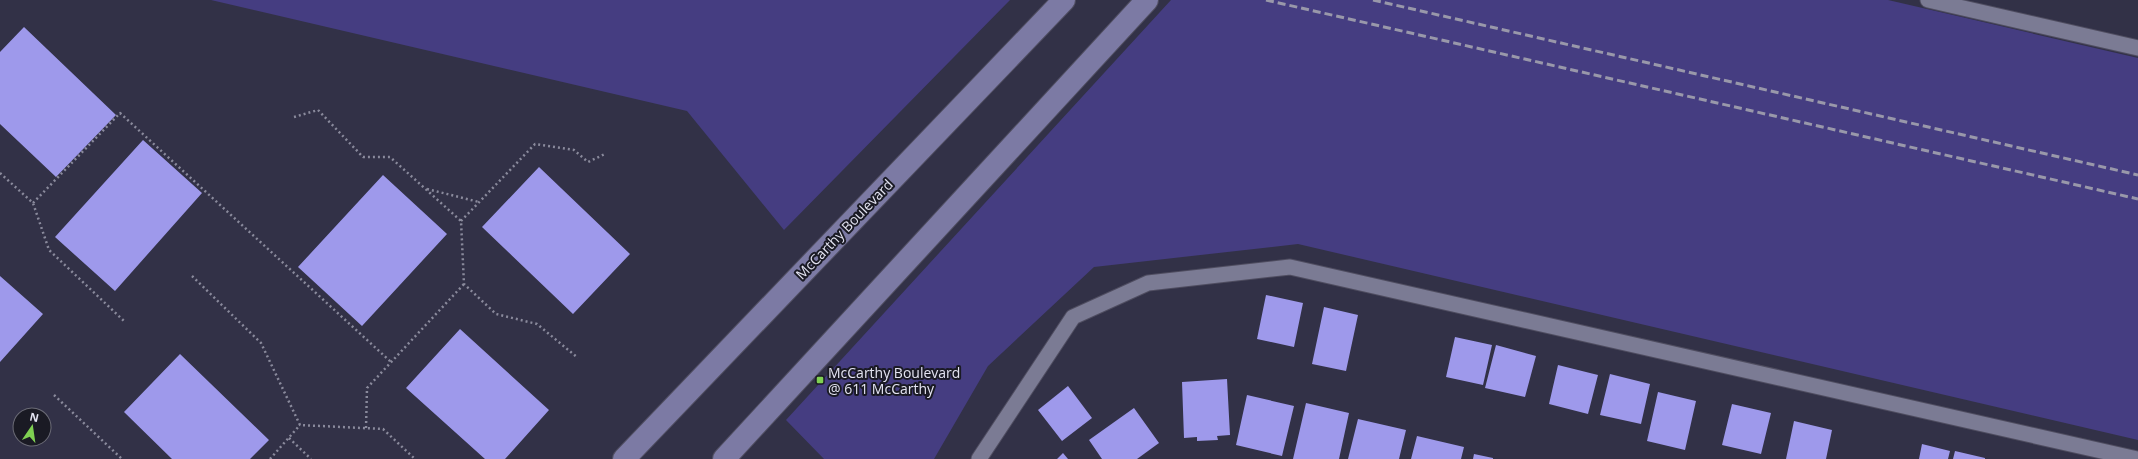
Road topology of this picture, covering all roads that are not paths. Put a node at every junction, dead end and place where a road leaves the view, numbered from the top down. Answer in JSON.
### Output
{"nodes":[{"id":1,"x":1064,"y":0,"type":"edge"},
{"id":2,"x":1147,"y":0,"type":"edge"},
{"id":3,"x":1928,"y":0,"type":"edge"},
{"id":4,"x":2138,"y":48,"type":"edge"},
{"id":5,"x":624,"y":459,"type":"edge"},
{"id":6,"x":724,"y":459,"type":"edge"},
{"id":7,"x":979,"y":459,"type":"edge"},
{"id":8,"x":2137,"y":459,"type":"edge"}],
"edges":[{"from":1,"to":5,"type":"main road","name":"McCarthy Boulevard"},
{"from":2,"to":6,"type":"main road"},
{"from":3,"to":4,"type":"lane"},
{"from":7,"to":8,"type":"lane"}]}
